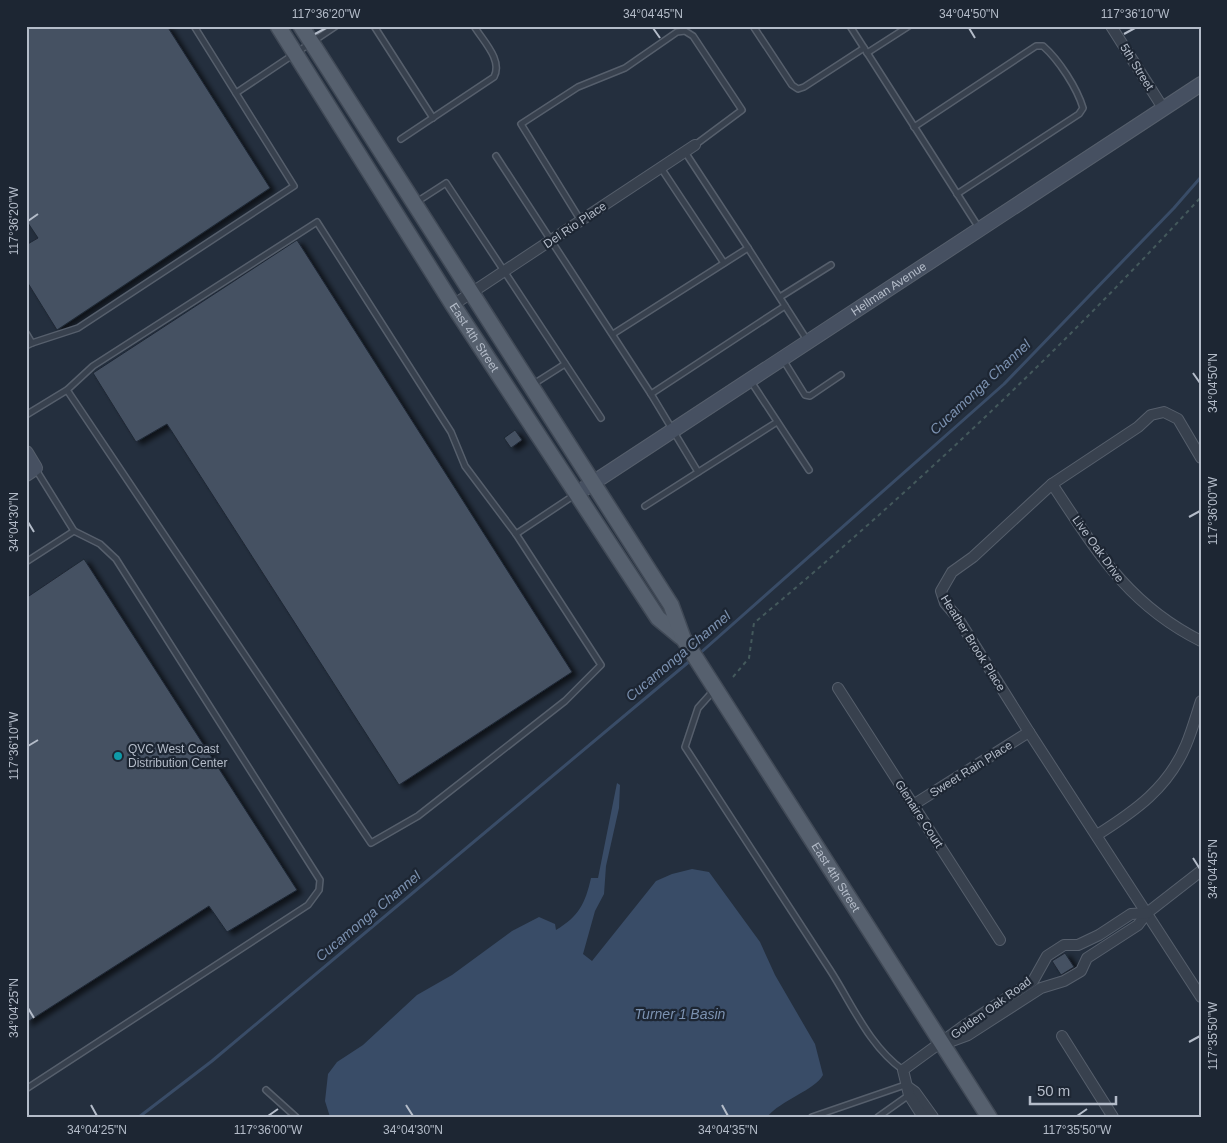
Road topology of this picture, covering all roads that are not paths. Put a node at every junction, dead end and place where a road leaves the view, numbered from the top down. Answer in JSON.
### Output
{"nodes":[{"id":1,"x":194,"y":26,"type":"edge"},
{"id":2,"x":278,"y":26,"type":"edge"},
{"id":3,"x":301,"y":26,"type":"edge"},
{"id":4,"x":336,"y":26,"type":"edge"},
{"id":5,"x":374,"y":26,"type":"edge"},
{"id":6,"x":474,"y":26,"type":"edge"},
{"id":7,"x":753,"y":26,"type":"edge"},
{"id":8,"x":850,"y":26,"type":"edge"},
{"id":9,"x":908,"y":26,"type":"edge"},
{"id":10,"x":1111,"y":26,"type":"edge"},
{"id":11,"x":311,"y":42,"type":"junction"},
{"id":12,"x":864,"y":48,"type":"junction"},
{"id":13,"x":295,"y":53,"type":"junction"},
{"id":14,"x":868,"y":54,"type":"junction"},
{"id":15,"x":1201,"y":84,"type":"edge"},
{"id":16,"x":236,"y":93,"type":"junction"},
{"id":17,"x":1163,"y":108,"type":"junction"},
{"id":18,"x":433,"y":118,"type":"junction"},
{"id":19,"x":914,"y":126,"type":"junction"},
{"id":20,"x":401,"y":139,"type":"dead end"},
{"id":21,"x":696,"y":145,"type":"joint"},
{"id":22,"x":685,"y":152,"type":"junction"},
{"id":23,"x":496,"y":156,"type":"dead end"},
{"id":24,"x":661,"y":168,"type":"junction"},
{"id":25,"x":957,"y":194,"type":"junction"},
{"id":26,"x":415,"y":203,"type":"junction"},
{"id":27,"x":581,"y":221,"type":"junction"},
{"id":28,"x":979,"y":228,"type":"junction"},
{"id":29,"x":552,"y":240,"type":"junction"},
{"id":30,"x":748,"y":248,"type":"junction"},
{"id":31,"x":724,"y":263,"type":"junction"},
{"id":32,"x":831,"y":265,"type":"dead end"},
{"id":33,"x":505,"y":272,"type":"junction"},
{"id":34,"x":472,"y":292,"type":"junction"},
{"id":35,"x":780,"y":297,"type":"junction"},
{"id":36,"x":453,"y":304,"type":"junction"},
{"id":37,"x":785,"y":306,"type":"junction"},
{"id":38,"x":26,"y":333,"type":"edge"},
{"id":39,"x":613,"y":334,"type":"junction"},
{"id":40,"x":808,"y":341,"type":"junction"},
{"id":41,"x":32,"y":343,"type":"junction"},
{"id":42,"x":26,"y":346,"type":"edge"},
{"id":43,"x":782,"y":358,"type":"junction"},
{"id":44,"x":565,"y":364,"type":"junction"},
{"id":45,"x":841,"y":375,"type":"dead end"},
{"id":46,"x":750,"y":380,"type":"junction"},
{"id":47,"x":531,"y":386,"type":"junction"},
{"id":48,"x":67,"y":390,"type":"junction"},
{"id":49,"x":651,"y":394,"type":"junction"},
{"id":50,"x":26,"y":415,"type":"edge"},
{"id":51,"x":601,"y":418,"type":"dead end"},
{"id":52,"x":777,"y":422,"type":"junction"},
{"id":53,"x":675,"y":431,"type":"junction"},
{"id":54,"x":26,"y":453,"type":"edge"},
{"id":55,"x":1201,"y":458,"type":"edge"},
{"id":56,"x":809,"y":470,"type":"dead end"},
{"id":57,"x":31,"y":471,"type":"edge"},
{"id":58,"x":698,"y":472,"type":"junction"},
{"id":59,"x":593,"y":483,"type":"junction"},
{"id":60,"x":1052,"y":484,"type":"junction"},
{"id":61,"x":576,"y":494,"type":"junction"},
{"id":62,"x":644,"y":506,"type":"dead end"},
{"id":63,"x":74,"y":531,"type":"junction"},
{"id":64,"x":516,"y":534,"type":"junction"},
{"id":65,"x":26,"y":562,"type":"edge"},
{"id":66,"x":683,"y":638,"type":"junction"},
{"id":67,"x":1201,"y":641,"type":"edge"},
{"id":68,"x":838,"y":688,"type":"dead end"},
{"id":69,"x":715,"y":689,"type":"junction"},
{"id":70,"x":1201,"y":701,"type":"edge"},
{"id":71,"x":1029,"y":732,"type":"junction"},
{"id":72,"x":913,"y":805,"type":"junction"},
{"id":73,"x":1097,"y":835,"type":"junction"},
{"id":74,"x":1201,"y":871,"type":"edge"},
{"id":75,"x":1147,"y":913,"type":"junction"},
{"id":76,"x":1000,"y":940,"type":"dead end"},
{"id":77,"x":1201,"y":997,"type":"edge"},
{"id":78,"x":1062,"y":1036,"type":"dead end"},
{"id":79,"x":942,"y":1044,"type":"junction"},
{"id":80,"x":903,"y":1070,"type":"junction"},
{"id":81,"x":905,"y":1085,"type":"junction"},
{"id":82,"x":26,"y":1089,"type":"edge"},
{"id":83,"x":266,"y":1090,"type":"dead end"},
{"id":84,"x":909,"y":1095,"type":"junction"},
{"id":85,"x":296,"y":1117,"type":"edge"},
{"id":86,"x":812,"y":1117,"type":"edge"},
{"id":87,"x":878,"y":1117,"type":"edge"},
{"id":88,"x":923,"y":1117,"type":"edge"},
{"id":89,"x":933,"y":1117,"type":"edge"},
{"id":90,"x":989,"y":1117,"type":"edge"},
{"id":91,"x":1113,"y":1117,"type":"edge"}],
"edges":[{"from":1,"to":16,"type":"lane"},
{"from":2,"to":13,"type":"main road","name":"East 4th Street"},
{"from":3,"to":11,"type":"main road","name":"East 4th Street"},
{"from":4,"to":11,"type":"lane"},
{"from":5,"to":18,"type":"lane"},
{"from":6,"to":18,"type":"lane"},
{"from":7,"to":12,"type":"lane"},
{"from":8,"to":12,"type":"lane"},
{"from":9,"to":14,"type":"lane"},
{"from":10,"to":17,"type":"street","name":"5th Street"},
{"from":11,"to":13,"type":"lane"},
{"from":11,"to":26,"type":"main road","name":"East 4th Street"},
{"from":12,"to":14,"type":"lane"},
{"from":13,"to":16,"type":"lane"},
{"from":13,"to":36,"type":"main road","name":"East 4th Street"},
{"from":14,"to":19,"type":"lane"},
{"from":15,"to":17,"type":"street","name":"Hellman Avenue"},
{"from":16,"to":41,"type":"lane"},
{"from":17,"to":28,"type":"street","name":"Hellman Avenue"},
{"from":18,"to":20,"type":"lane"},
{"from":19,"to":25,"type":"lane"},
{"from":19,"to":25,"type":"lane"},
{"from":21,"to":22,"type":"street","name":"Del Rio Place"},
{"from":21,"to":27,"type":"lane"},
{"from":22,"to":24,"type":"street","name":"Del Rio Place"},
{"from":22,"to":30,"type":"lane"},
{"from":23,"to":29,"type":"lane"},
{"from":24,"to":27,"type":"street","name":"Del Rio Place"},
{"from":24,"to":31,"type":"lane"},
{"from":25,"to":28,"type":"lane"},
{"from":26,"to":33,"type":"lane"},
{"from":26,"to":34,"type":"main road","name":"East 4th Street"},
{"from":27,"to":29,"type":"street","name":"Del Rio Place"},
{"from":28,"to":40,"type":"street","name":"Hellman Avenue"},
{"from":29,"to":33,"type":"street","name":"Del Rio Place"},
{"from":29,"to":39,"type":"lane"},
{"from":30,"to":31,"type":"lane"},
{"from":30,"to":35,"type":"lane"},
{"from":31,"to":39,"type":"lane"},
{"from":32,"to":35,"type":"lane"},
{"from":33,"to":34,"type":"street","name":"Del Rio Place"},
{"from":33,"to":44,"type":"lane"},
{"from":34,"to":36,"type":"street","name":"Del Rio Place"},
{"from":34,"to":47,"type":"main road","name":"East 4th Street"},
{"from":35,"to":37,"type":"lane"},
{"from":36,"to":61,"type":"main road","name":"East 4th Street"},
{"from":37,"to":40,"type":"lane"},
{"from":37,"to":49,"type":"lane"},
{"from":38,"to":41,"type":"lane"},
{"from":39,"to":49,"type":"lane"},
{"from":40,"to":43,"type":"street","name":"Hellman Avenue"},
{"from":41,"to":42,"type":"lane"},
{"from":43,"to":45,"type":"lane"},
{"from":43,"to":46,"type":"street","name":"Hellman Avenue"},
{"from":44,"to":47,"type":"lane"},
{"from":44,"to":51,"type":"lane"},
{"from":46,"to":52,"type":"lane"},
{"from":46,"to":53,"type":"street","name":"Hellman Avenue"},
{"from":47,"to":59,"type":"main road","name":"East 4th Street"},
{"from":48,"to":50,"type":"lane"},
{"from":48,"to":64,"type":"lane"},
{"from":48,"to":64,"type":"lane"},
{"from":49,"to":53,"type":"lane"},
{"from":52,"to":56,"type":"lane"},
{"from":52,"to":58,"type":"lane"},
{"from":53,"to":58,"type":"lane"},
{"from":53,"to":59,"type":"street","name":"Hellman Avenue"},
{"from":54,"to":57,"type":"street"},
{"from":55,"to":60,"type":"street","name":"Heather Brook Place"},
{"from":57,"to":63,"type":"lane"},
{"from":58,"to":62,"type":"lane"},
{"from":59,"to":61,"type":"street","name":"Hellman Avenue"},
{"from":59,"to":66,"type":"main road","name":"East 4th Street"},
{"from":60,"to":67,"type":"street","name":"Live Oak Drive"},
{"from":60,"to":71,"type":"street","name":"Heather Brook Place"},
{"from":61,"to":64,"type":"lane"},
{"from":61,"to":66,"type":"main road","name":"East 4th Street"},
{"from":63,"to":65,"type":"lane"},
{"from":63,"to":82,"type":"lane"},
{"from":66,"to":69,"type":"main road","name":"East 4th Street"},
{"from":68,"to":72,"type":"street","name":"Glenaire Court"},
{"from":69,"to":79,"type":"main road","name":"East 4th Street"},
{"from":69,"to":80,"type":"lane"},
{"from":70,"to":73,"type":"street"},
{"from":71,"to":72,"type":"street","name":"Sweet Rain Place"},
{"from":71,"to":73,"type":"street","name":"Heather Brook Place"},
{"from":72,"to":76,"type":"street","name":"Glenaire Court"},
{"from":73,"to":75,"type":"street","name":"Heather Brook Place"},
{"from":74,"to":75,"type":"street","name":"Golden Oak Road"},
{"from":75,"to":77,"type":"street","name":"Heather Brook Place"},
{"from":75,"to":79,"type":"street","name":"Golden Oak Road"},
{"from":75,"to":79,"type":"street","name":"Golden Oak Road"},
{"from":78,"to":91,"type":"street"},
{"from":79,"to":80,"type":"street"},
{"from":79,"to":90,"type":"main road","name":"East 4th Street"},
{"from":80,"to":81,"type":"street"},
{"from":81,"to":84,"type":"street"},
{"from":81,"to":86,"type":"lane"},
{"from":81,"to":89,"type":"street"},
{"from":83,"to":85,"type":"lane"},
{"from":84,"to":87,"type":"lane"},
{"from":84,"to":88,"type":"street"}]}
